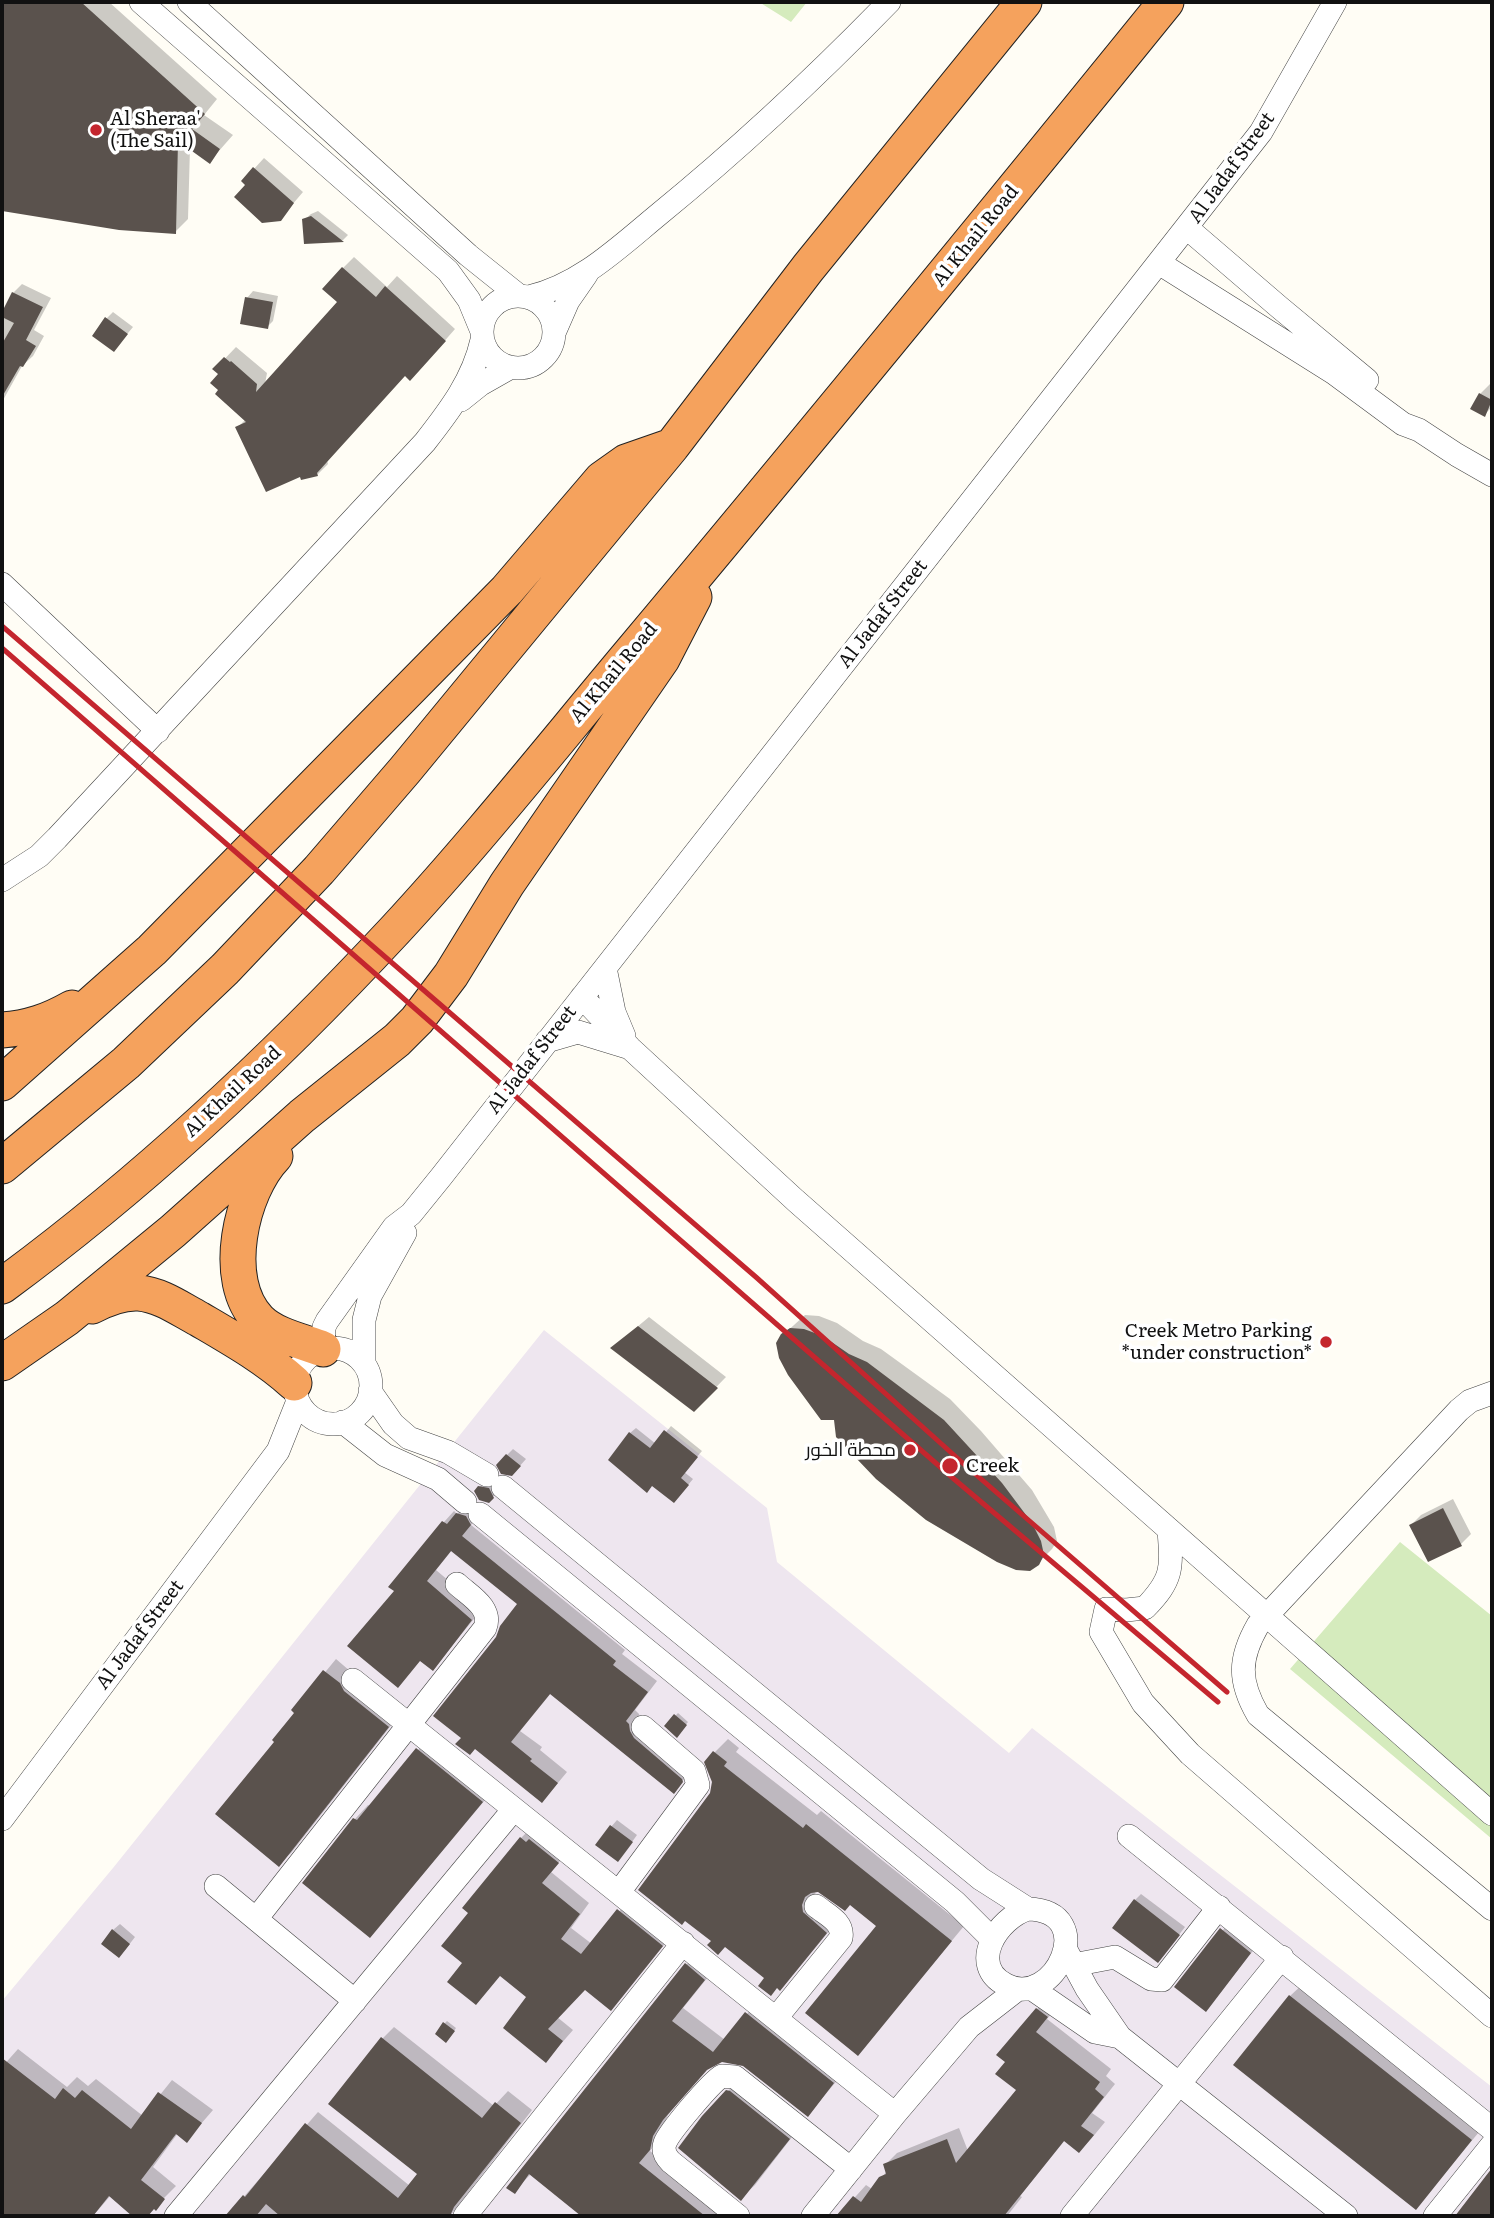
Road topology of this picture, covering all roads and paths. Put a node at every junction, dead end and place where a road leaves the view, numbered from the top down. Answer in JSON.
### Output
{"nodes":[{"id":1,"x":141,"y":2,"type":"edge"},
{"id":2,"x":190,"y":2,"type":"edge"},
{"id":3,"x":888,"y":2,"type":"edge"},
{"id":4,"x":1024,"y":2,"type":"edge"},
{"id":5,"x":1166,"y":2,"type":"edge"},
{"id":6,"x":1335,"y":2,"type":"edge"},
{"id":7,"x":1187,"y":228,"type":"junction"},
{"id":8,"x":1159,"y":263,"type":"junction"},
{"id":9,"x":589,"y":271,"type":"junction"},
{"id":10,"x":523,"y":296,"type":"junction"},
{"id":11,"x":482,"y":334,"type":"junction"},
{"id":12,"x":554,"y":334,"type":"junction"},
{"id":13,"x":511,"y":367,"type":"junction"},
{"id":14,"x":453,"y":407,"type":"junction"},
{"id":15,"x":1419,"y":430,"type":"junction"},
{"id":16,"x":672,"y":446,"type":"junction"},
{"id":17,"x":1492,"y":475,"type":"edge"},
{"id":18,"x":715,"y":553,"type":"junction"},
{"id":19,"x":2,"y":584,"type":"edge"},
{"id":20,"x":158,"y":731,"type":"junction"},
{"id":21,"x":2,"y":880,"type":"edge"},
{"id":22,"x":152,"y":950,"type":"junction"},
{"id":23,"x":605,"y":968,"type":"junction"},
{"id":24,"x":576,"y":1003,"type":"junction"},
{"id":25,"x":2,"y":1030,"type":"edge"},
{"id":26,"x":547,"y":1041,"type":"junction"},
{"id":27,"x":630,"y":1048,"type":"junction"},
{"id":28,"x":352,"y":1078,"type":"junction"},
{"id":29,"x":2,"y":1083,"type":"edge"},
{"id":30,"x":2,"y":1166,"type":"edge"},
{"id":31,"x":411,"y":1214,"type":"junction"},
{"id":32,"x":2,"y":1286,"type":"edge"},
{"id":33,"x":67,"y":1318,"type":"junction"},
{"id":34,"x":323,"y":1349,"type":"junction"},
{"id":35,"x":2,"y":1363,"type":"edge"},
{"id":36,"x":364,"y":1363,"type":"junction"},
{"id":37,"x":370,"y":1391,"type":"junction"},
{"id":38,"x":296,"y":1392,"type":"junction"},
{"id":39,"x":1492,"y":1393,"type":"edge"},
{"id":40,"x":333,"y":1422,"type":"junction"},
{"id":41,"x":278,"y":1451,"type":"junction"},
{"id":42,"x":1170,"y":1530,"type":"junction"},
{"id":43,"x":457,"y":1584,"type":"dead end"},
{"id":44,"x":1268,"y":1616,"type":"junction"},
{"id":45,"x":353,"y":1680,"type":"dead end"},
{"id":46,"x":410,"y":1725,"type":"junction"},
{"id":47,"x":643,"y":1727,"type":"dead end"},
{"id":48,"x":514,"y":1809,"type":"junction"},
{"id":49,"x":1492,"y":1814,"type":"edge"},
{"id":50,"x":2,"y":1819,"type":"edge"},
{"id":51,"x":1129,"y":1836,"type":"dead end"},
{"id":52,"x":216,"y":1886,"type":"dead end"},
{"id":53,"x":619,"y":1892,"type":"junction"},
{"id":54,"x":816,"y":1906,"type":"dead end"},
{"id":55,"x":1219,"y":1907,"type":"junction"},
{"id":56,"x":1028,"y":1909,"type":"junction"},
{"id":57,"x":1492,"y":1909,"type":"edge"},
{"id":58,"x":256,"y":1919,"type":"junction"},
{"id":59,"x":992,"y":1939,"type":"junction"},
{"id":60,"x":683,"y":1943,"type":"junction"},
{"id":61,"x":1282,"y":1957,"type":"junction"},
{"id":62,"x":1070,"y":1958,"type":"junction"},
{"id":63,"x":989,"y":1966,"type":"junction"},
{"id":64,"x":1024,"y":1989,"type":"junction"},
{"id":65,"x":355,"y":2001,"type":"junction"},
{"id":66,"x":1492,"y":2016,"type":"edge"},
{"id":67,"x":776,"y":2018,"type":"junction"},
{"id":68,"x":969,"y":2027,"type":"junction"},
{"id":69,"x":1120,"y":2036,"type":"junction"},
{"id":70,"x":1178,"y":2084,"type":"junction"},
{"id":71,"x":895,"y":2114,"type":"junction"},
{"id":72,"x":1492,"y":2130,"type":"edge"},
{"id":73,"x":1492,"y":2145,"type":"edge"},
{"id":74,"x":851,"y":2169,"type":"junction"},
{"id":75,"x":177,"y":2216,"type":"edge"},
{"id":76,"x":466,"y":2216,"type":"edge"},
{"id":77,"x":738,"y":2216,"type":"edge"},
{"id":78,"x":813,"y":2216,"type":"edge"},
{"id":79,"x":1072,"y":2216,"type":"edge"},
{"id":80,"x":1346,"y":2216,"type":"edge"},
{"id":81,"x":1434,"y":2216,"type":"edge"}],
"edges":[{"from":1,"to":11,"type":"street"},
{"from":2,"to":10,"type":"street"},
{"from":3,"to":9,"type":"street"},
{"from":4,"to":16,"type":"highway"},
{"from":5,"to":18,"type":"highway","name":"Al Khail Road"},
{"from":6,"to":7,"type":"street","name":"Al Jadaf Street"},
{"from":7,"to":8,"type":"street","name":"Al Jadaf Street"},
{"from":7,"to":15,"type":"street"},
{"from":8,"to":15,"type":"street"},
{"from":8,"to":23,"type":"street","name":"Al Jadaf Street"},
{"from":9,"to":10,"type":"street"},
{"from":9,"to":12,"type":"street"},
{"from":10,"to":11,"type":"street"},
{"from":10,"to":12,"type":"street"},
{"from":11,"to":13,"type":"street"},
{"from":11,"to":14,"type":"street"},
{"from":12,"to":13,"type":"street"},
{"from":13,"to":14,"type":"street"},
{"from":14,"to":20,"type":"street"},
{"from":15,"to":17,"type":"street"},
{"from":16,"to":22,"type":"highway"},
{"from":16,"to":30,"type":"highway"},
{"from":18,"to":28,"type":"highway"},
{"from":18,"to":32,"type":"highway","name":"Al Khail Road"},
{"from":19,"to":20,"type":"street"},
{"from":20,"to":21,"type":"street"},
{"from":22,"to":25,"type":"highway"},
{"from":22,"to":29,"type":"highway"},
{"from":23,"to":24,"type":"street","name":"Al Jadaf Street"},
{"from":23,"to":27,"type":"street"},
{"from":24,"to":26,"type":"street","name":"Al Jadaf Street"},
{"from":24,"to":27,"type":"street"},
{"from":26,"to":27,"type":"street"},
{"from":26,"to":31,"type":"street","name":"Al Jadaf Street"},
{"from":27,"to":42,"type":"street"},
{"from":28,"to":33,"type":"highway"},
{"from":28,"to":34,"type":"highway"},
{"from":31,"to":34,"type":"street","name":"Al Jadaf Street"},
{"from":31,"to":36,"type":"street","name":"Al Jadaf Street"},
{"from":33,"to":35,"type":"highway"},
{"from":33,"to":38,"type":"highway"},
{"from":34,"to":36,"type":"street"},
{"from":34,"to":38,"type":"street"},
{"from":36,"to":37,"type":"street","name":"Al Jadaf Street"},
{"from":37,"to":40,"type":"street"},
{"from":37,"to":56,"type":"street"},
{"from":38,"to":40,"type":"street"},
{"from":38,"to":41,"type":"street"},
{"from":39,"to":44,"type":"street"},
{"from":40,"to":41,"type":"street"},
{"from":40,"to":59,"type":"street"},
{"from":41,"to":50,"type":"street","name":"Al Jadaf Street"},
{"from":42,"to":44,"type":"street"},
{"from":42,"to":66,"type":"street"},
{"from":43,"to":46,"type":"street"},
{"from":44,"to":49,"type":"street"},
{"from":44,"to":57,"type":"street"},
{"from":45,"to":46,"type":"street"},
{"from":46,"to":48,"type":"street"},
{"from":46,"to":58,"type":"street"},
{"from":47,"to":53,"type":"street"},
{"from":48,"to":53,"type":"street"},
{"from":48,"to":65,"type":"street"},
{"from":51,"to":55,"type":"street"},
{"from":52,"to":58,"type":"street"},
{"from":53,"to":60,"type":"street"},
{"from":54,"to":67,"type":"street"},
{"from":55,"to":61,"type":"street"},
{"from":55,"to":62,"type":"street"},
{"from":56,"to":59,"type":"street"},
{"from":56,"to":62,"type":"street"},
{"from":58,"to":65,"type":"street"},
{"from":59,"to":63,"type":"street"},
{"from":60,"to":67,"type":"street"},
{"from":60,"to":76,"type":"street"},
{"from":61,"to":70,"type":"street"},
{"from":61,"to":72,"type":"street"},
{"from":62,"to":64,"type":"street"},
{"from":62,"to":69,"type":"street"},
{"from":63,"to":64,"type":"street"},
{"from":63,"to":68,"type":"street"},
{"from":64,"to":68,"type":"street"},
{"from":64,"to":69,"type":"street"},
{"from":65,"to":75,"type":"street"},
{"from":67,"to":71,"type":"street"},
{"from":68,"to":71,"type":"street"},
{"from":69,"to":70,"type":"street"},
{"from":70,"to":79,"type":"street"},
{"from":70,"to":80,"type":"street"},
{"from":71,"to":74,"type":"street"},
{"from":73,"to":81,"type":"street"},
{"from":74,"to":77,"type":"street"},
{"from":74,"to":78,"type":"street"}]}
